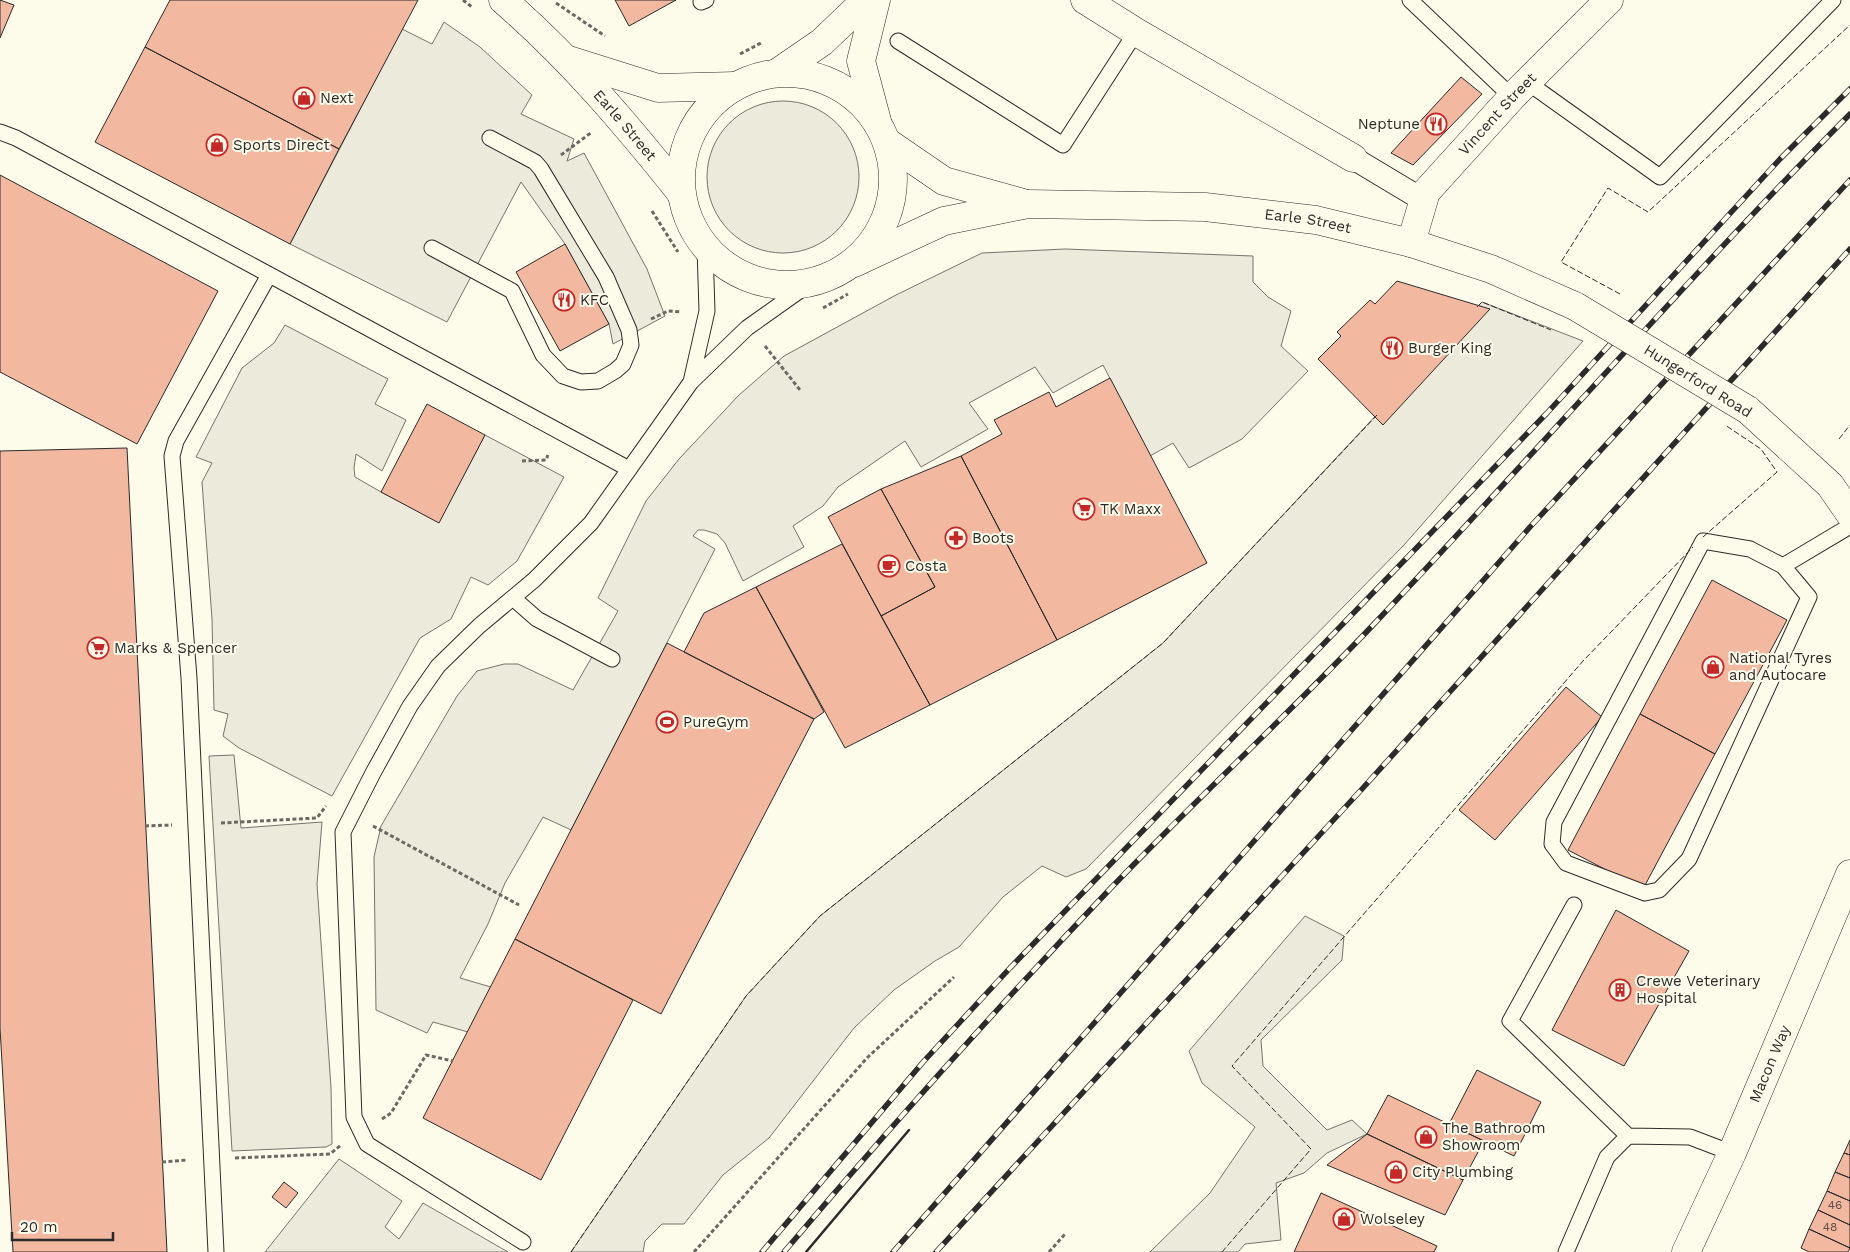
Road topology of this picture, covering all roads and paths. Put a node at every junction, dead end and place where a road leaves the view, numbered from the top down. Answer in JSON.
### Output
{"nodes":[{"id":1,"x":503,"y":0,"type":"edge"},
{"id":2,"x":552,"y":0,"type":"edge"},
{"id":3,"x":866,"y":0,"type":"edge"},
{"id":4,"x":876,"y":0,"type":"edge"},
{"id":5,"x":1085,"y":0,"type":"edge"},
{"id":6,"x":1410,"y":0,"type":"edge"},
{"id":7,"x":1609,"y":0,"type":"edge"},
{"id":8,"x":1832,"y":0,"type":"edge"},
{"id":9,"x":1136,"y":32,"type":"junction"},
{"id":10,"x":611,"y":41,"type":"dead end"},
{"id":11,"x":764,"y":41,"type":"dead end"},
{"id":12,"x":898,"y":41,"type":"dead end"},
{"id":13,"x":732,"y":58,"type":"dead end"},
{"id":14,"x":568,"y":60,"type":"junction"},
{"id":15,"x":777,"y":72,"type":"junction"},
{"id":16,"x":735,"y":86,"type":"junction"},
{"id":17,"x":1520,"y":90,"type":"junction"},
{"id":18,"x":597,"y":129,"type":"dead end"},
{"id":19,"x":882,"y":131,"type":"junction"},
{"id":20,"x":0,"y":132,"type":"edge"},
{"id":21,"x":490,"y":138,"type":"dead end"},
{"id":22,"x":1353,"y":158,"type":"joint"},
{"id":23,"x":541,"y":169,"type":"junction"},
{"id":24,"x":681,"y":193,"type":"junction"},
{"id":25,"x":1423,"y":200,"type":"junction"},
{"id":26,"x":1028,"y":204,"type":"junction"},
{"id":27,"x":1411,"y":243,"type":"junction"},
{"id":28,"x":432,"y":248,"type":"dead end"},
{"id":29,"x":705,"y":248,"type":"junction"},
{"id":30,"x":854,"y":263,"type":"junction"},
{"id":31,"x":269,"y":275,"type":"junction"},
{"id":32,"x":809,"y":284,"type":"junction"},
{"id":33,"x":1575,"y":306,"type":"joint"},
{"id":34,"x":762,"y":342,"type":"dead end"},
{"id":35,"x":691,"y":382,"type":"junction"},
{"id":36,"x":800,"y":390,"type":"dead end"},
{"id":37,"x":628,"y":468,"type":"junction"},
{"id":38,"x":1850,"y":514,"type":"edge"},
{"id":39,"x":1850,"y":526,"type":"edge"},
{"id":40,"x":1783,"y":566,"type":"junction"},
{"id":41,"x":512,"y":598,"type":"junction"},
{"id":42,"x":612,"y":659,"type":"dead end"},
{"id":43,"x":1850,"y":874,"type":"edge"},
{"id":44,"x":1574,"y":905,"type":"dead end"},
{"id":45,"x":954,"y":977,"type":"dead end"},
{"id":46,"x":453,"y":1061,"type":"dead end"},
{"id":47,"x":361,"y":1131,"type":"junction"},
{"id":48,"x":1628,"y":1136,"type":"junction"},
{"id":49,"x":1732,"y":1153,"type":"junction"},
{"id":50,"x":212,"y":1159,"type":"junction"},
{"id":51,"x":162,"y":1162,"type":"dead end"},
{"id":52,"x":1065,"y":1234,"type":"dead end"},
{"id":53,"x":523,"y":1242,"type":"dead end"},
{"id":54,"x":216,"y":1252,"type":"edge"},
{"id":55,"x":694,"y":1252,"type":"edge"},
{"id":56,"x":1049,"y":1252,"type":"edge"},
{"id":57,"x":1566,"y":1252,"type":"edge"},
{"id":58,"x":1686,"y":1252,"type":"edge"}],
"edges":[{"from":1,"to":14,"type":"main road","name":"Earle Street"},
{"from":2,"to":10,"type":"path"},
{"from":3,"to":15,"type":"main road"},
{"from":4,"to":19,"type":"main road"},
{"from":5,"to":9,"type":"main road"},
{"from":6,"to":17,"type":"lane"},
{"from":7,"to":17,"type":"main road","name":"Vincent Street"},
{"from":8,"to":17,"type":"lane"},
{"from":9,"to":12,"type":"lane"},
{"from":9,"to":22,"type":"main road"},
{"from":11,"to":13,"type":"path"},
{"from":14,"to":16,"type":"main road","name":"Earle Street"},
{"from":14,"to":24,"type":"main road","name":"Earle Street"},
{"from":15,"to":16,"type":"main road"},
{"from":15,"to":19,"type":"main road"},
{"from":16,"to":24,"type":"main road"},
{"from":17,"to":25,"type":"main road","name":"Vincent Street"},
{"from":18,"to":23,"type":"path"},
{"from":19,"to":26,"type":"main road","name":"Earle Street"},
{"from":19,"to":30,"type":"main road"},
{"from":20,"to":31,"type":"lane"},
{"from":21,"to":23,"type":"lane"},
{"from":22,"to":25,"type":"street"},
{"from":23,"to":28,"type":"lane"},
{"from":24,"to":29,"type":"main road"},
{"from":25,"to":27,"type":"main road","name":"Vincent Street"},
{"from":26,"to":27,"type":"main road","name":"Earle Street"},
{"from":26,"to":30,"type":"main road","name":"Earle Street"},
{"from":27,"to":33,"type":"main road","name":"Earle Street"},
{"from":29,"to":32,"type":"main road"},
{"from":29,"to":35,"type":"lane"},
{"from":30,"to":32,"type":"main road"},
{"from":31,"to":37,"type":"lane"},
{"from":31,"to":50,"type":"lane"},
{"from":32,"to":35,"type":"lane"},
{"from":33,"to":38,"type":"main road","name":"Hungerford Road","bridge":true},
{"from":34,"to":36,"type":"path"},
{"from":35,"to":37,"type":"lane"},
{"from":37,"to":41,"type":"lane"},
{"from":39,"to":40,"type":"lane"},
{"from":40,"to":40,"type":"lane"},
{"from":41,"to":42,"type":"lane"},
{"from":41,"to":47,"type":"lane"},
{"from":43,"to":49,"type":"main road","name":"Macon Way"},
{"from":44,"to":48,"type":"lane"},
{"from":45,"to":55,"type":"path"},
{"from":46,"to":47,"type":"path"},
{"from":47,"to":50,"type":"path"},
{"from":47,"to":53,"type":"lane"},
{"from":48,"to":49,"type":"lane"},
{"from":48,"to":57,"type":"lane"},
{"from":49,"to":58,"type":"main road","name":"Macon Way"},
{"from":50,"to":51,"type":"path"},
{"from":50,"to":54,"type":"lane"},
{"from":52,"to":56,"type":"path"}]}
